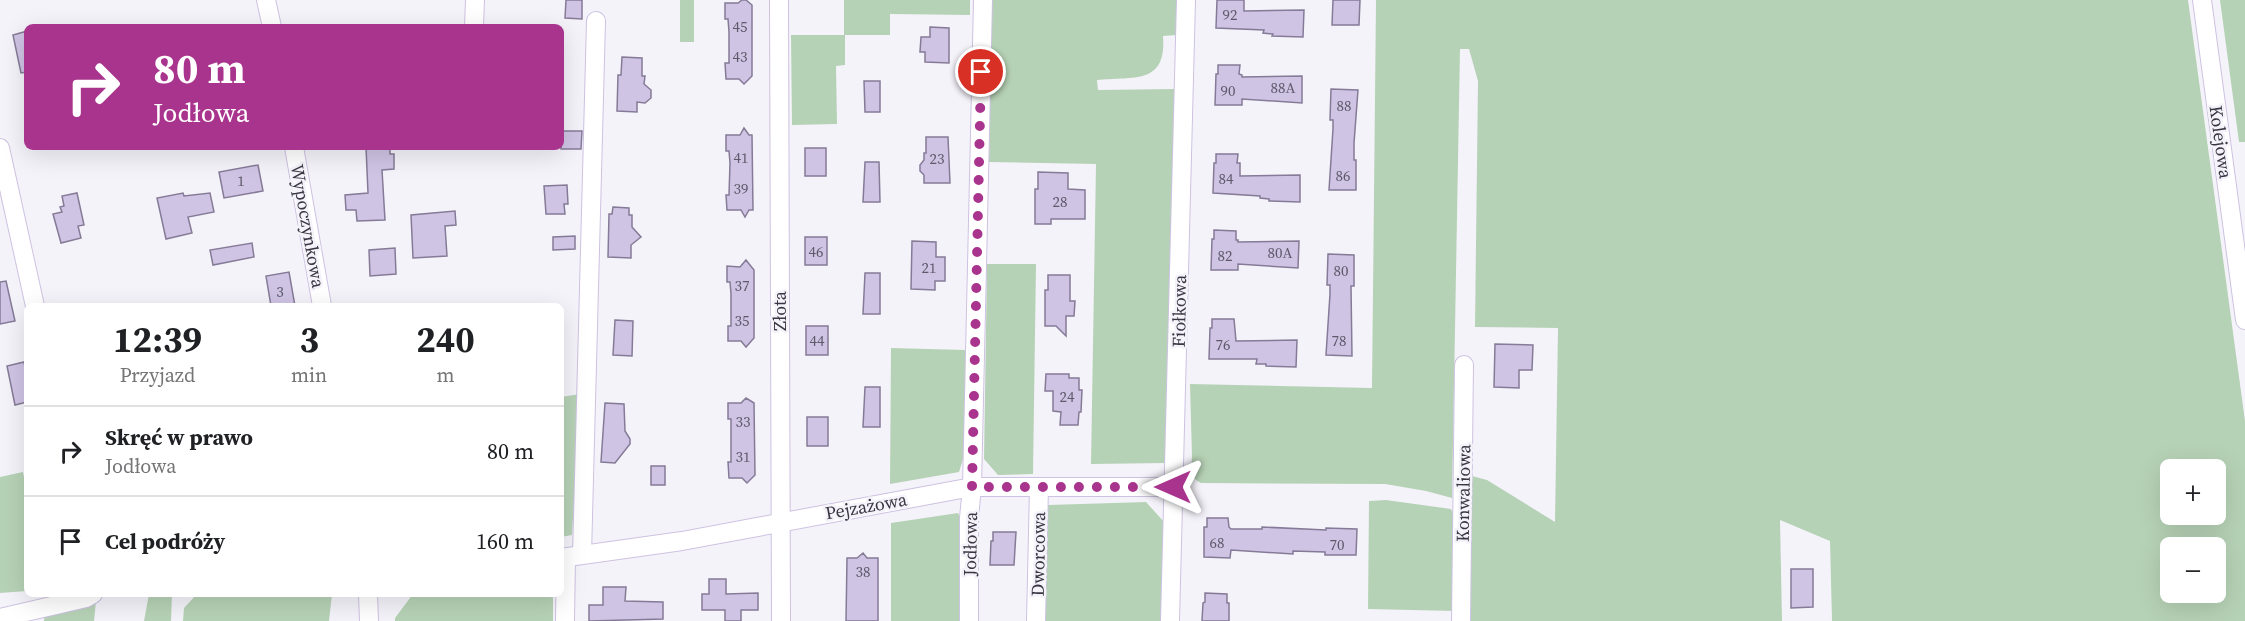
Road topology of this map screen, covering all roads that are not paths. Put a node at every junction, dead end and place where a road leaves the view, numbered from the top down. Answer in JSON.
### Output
{"nodes":[{"id":1,"x":266,"y":0,"type":"edge"},
{"id":2,"x":475,"y":0,"type":"edge"},
{"id":3,"x":779,"y":0,"type":"edge"},
{"id":4,"x":983,"y":0,"type":"edge"},
{"id":5,"x":1186,"y":0,"type":"edge"},
{"id":6,"x":2202,"y":0,"type":"edge"},
{"id":7,"x":596,"y":21,"type":"dead end"},
{"id":8,"x":271,"y":24,"type":"edge"},
{"id":9,"x":474,"y":24,"type":"edge"},
{"id":10,"x":0,"y":148,"type":"edge"},
{"id":11,"x":295,"y":150,"type":"edge"},
{"id":12,"x":34,"y":303,"type":"edge"},
{"id":13,"x":321,"y":303,"type":"edge"},
{"id":14,"x":2245,"y":320,"type":"edge"},
{"id":15,"x":1464,"y":365,"type":"dead end"},
{"id":16,"x":972,"y":487,"type":"junction"},
{"id":17,"x":1040,"y":487,"type":"junction"},
{"id":18,"x":1173,"y":487,"type":"junction"},
{"id":19,"x":779,"y":522,"type":"junction"},
{"id":20,"x":570,"y":557,"type":"edge"},
{"id":21,"x":84,"y":597,"type":"edge"},
{"id":22,"x":368,"y":597,"type":"edge"},
{"id":23,"x":0,"y":618,"type":"edge"},
{"id":24,"x":369,"y":621,"type":"edge"},
{"id":25,"x":565,"y":621,"type":"edge"},
{"id":26,"x":781,"y":621,"type":"edge"},
{"id":27,"x":969,"y":621,"type":"edge"},
{"id":28,"x":1036,"y":621,"type":"edge"},
{"id":29,"x":1170,"y":621,"type":"edge"},
{"id":30,"x":1461,"y":621,"type":"edge"}],
"edges":[{"from":1,"to":8,"type":"street"},
{"from":2,"to":9,"type":"street"},
{"from":3,"to":19,"type":"street","name":"Złota"},
{"from":4,"to":16,"type":"street","name":"Jodłowa"},
{"from":5,"to":18,"type":"street","name":"Fiołkowa"},
{"from":6,"to":14,"type":"street","name":"Kolejowa"},
{"from":7,"to":20,"type":"street"},
{"from":10,"to":12,"type":"street"},
{"from":11,"to":13,"type":"street","name":"Wypoczynkowa"},
{"from":15,"to":30,"type":"street","name":"Konwaliowa"},
{"from":16,"to":17,"type":"street","name":"Pejzażowa"},
{"from":16,"to":19,"type":"street","name":"Pejzażowa"},
{"from":16,"to":27,"type":"street","name":"Jodłowa"},
{"from":17,"to":18,"type":"street","name":"Pejzażowa"},
{"from":17,"to":28,"type":"street","name":"Dworcowa"},
{"from":18,"to":29,"type":"street","name":"Fiołkowa"},
{"from":19,"to":20,"type":"street","name":"Pejzażowa"},
{"from":19,"to":26,"type":"street","name":"Złota"},
{"from":20,"to":25,"type":"street"},
{"from":21,"to":23,"type":"street"},
{"from":22,"to":24,"type":"street"}]}
